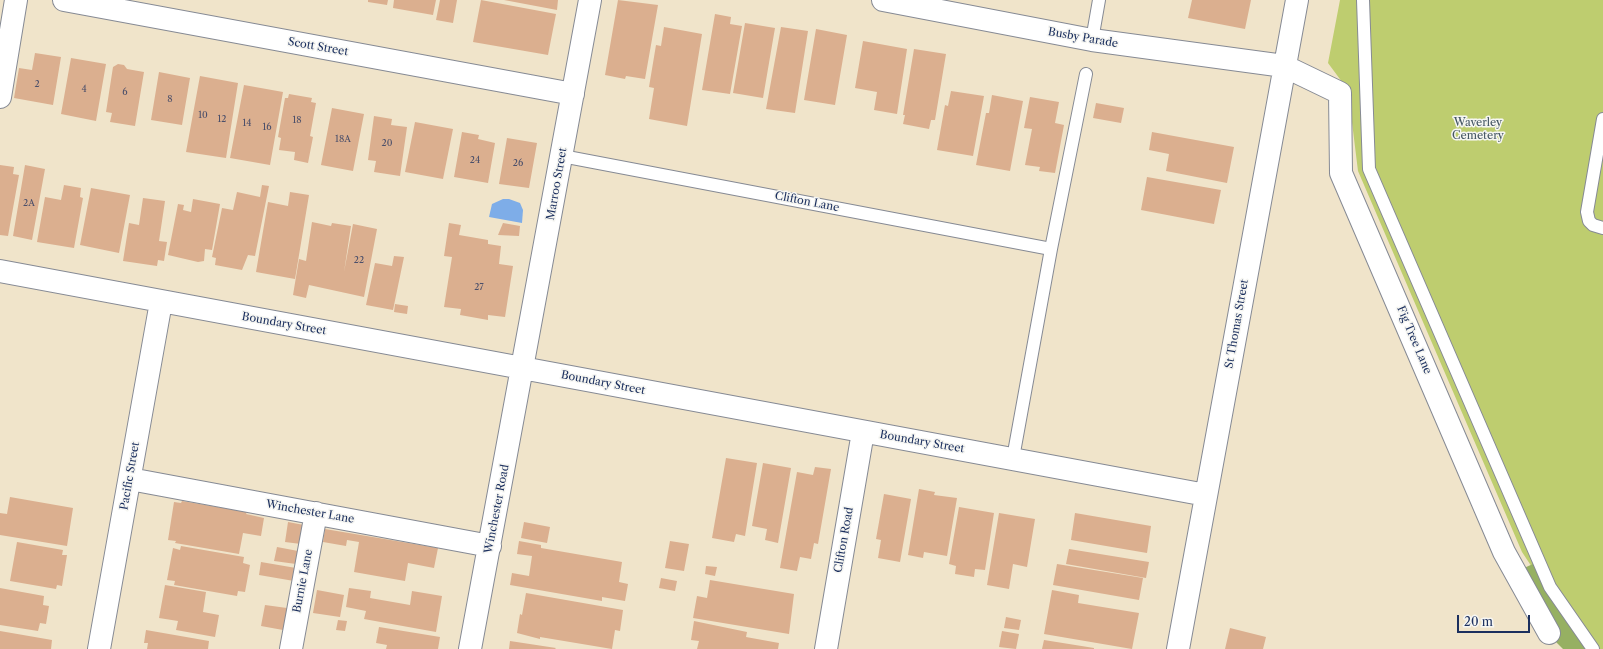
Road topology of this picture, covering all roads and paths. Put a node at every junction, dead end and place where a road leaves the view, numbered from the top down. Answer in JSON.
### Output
{"nodes":[{"id":1,"x":16,"y":0,"type":"edge"},
{"id":2,"x":64,"y":0,"type":"edge"},
{"id":3,"x":590,"y":0,"type":"edge"},
{"id":4,"x":883,"y":0,"type":"edge"},
{"id":5,"x":1099,"y":0,"type":"edge"},
{"id":6,"x":1297,"y":0,"type":"edge"},
{"id":7,"x":1363,"y":0,"type":"edge"},
{"id":8,"x":1092,"y":40,"type":"junction"},
{"id":9,"x":1284,"y":66,"type":"junction"},
{"id":10,"x":1086,"y":74,"type":"dead end"},
{"id":11,"x":573,"y":94,"type":"junction"},
{"id":12,"x":0,"y":97,"type":"edge"},
{"id":13,"x":1603,"y":119,"type":"edge"},
{"id":14,"x":562,"y":156,"type":"junction"},
{"id":15,"x":1603,"y":228,"type":"edge"},
{"id":16,"x":1051,"y":249,"type":"junction"},
{"id":17,"x":0,"y":271,"type":"edge"},
{"id":18,"x":161,"y":302,"type":"junction"},
{"id":19,"x":523,"y":368,"type":"junction"},
{"id":20,"x":862,"y":432,"type":"junction"},
{"id":21,"x":1013,"y":458,"type":"junction"},
{"id":22,"x":130,"y":479,"type":"junction"},
{"id":23,"x":1206,"y":495,"type":"junction"},
{"id":24,"x":316,"y":513,"type":"junction"},
{"id":25,"x":490,"y":546,"type":"junction"},
{"id":26,"x":1549,"y":633,"type":"dead end"},
{"id":27,"x":98,"y":649,"type":"edge"},
{"id":28,"x":291,"y":649,"type":"edge"},
{"id":29,"x":470,"y":649,"type":"edge"},
{"id":30,"x":826,"y":649,"type":"edge"},
{"id":31,"x":1178,"y":649,"type":"edge"},
{"id":32,"x":1593,"y":649,"type":"edge"}],
"edges":[{"from":1,"to":12,"type":"street"},
{"from":2,"to":11,"type":"street","name":"Scott Street"},
{"from":3,"to":11,"type":"street","name":"Marroo Street"},
{"from":4,"to":8,"type":"street","name":"Busby Parade"},
{"from":5,"to":8,"type":"lane"},
{"from":6,"to":9,"type":"street","name":"St Thomas Street"},
{"from":7,"to":32,"type":"lane"},
{"from":8,"to":9,"type":"street","name":"Busby Parade"},
{"from":9,"to":23,"type":"street","name":"St Thomas Street"},
{"from":9,"to":26,"type":"street","name":"Fig Tree Lane"},
{"from":10,"to":16,"type":"lane"},
{"from":11,"to":14,"type":"street","name":"Marroo Street"},
{"from":13,"to":15,"type":"lane"},
{"from":14,"to":16,"type":"lane","name":"Clifton Lane"},
{"from":14,"to":19,"type":"street","name":"Marroo Street"},
{"from":16,"to":21,"type":"lane"},
{"from":17,"to":18,"type":"street","name":"Boundary Street"},
{"from":18,"to":19,"type":"street","name":"Boundary Street"},
{"from":18,"to":22,"type":"street","name":"Pacific Street"},
{"from":19,"to":20,"type":"street","name":"Boundary Street"},
{"from":19,"to":25,"type":"street","name":"Winchester Road"},
{"from":20,"to":21,"type":"street","name":"Boundary Street"},
{"from":20,"to":30,"type":"street","name":"Clifton Road"},
{"from":21,"to":23,"type":"street","name":"Boundary Street"},
{"from":22,"to":24,"type":"street","name":"Winchester Lane"},
{"from":22,"to":27,"type":"street","name":"Pacific Street"},
{"from":23,"to":31,"type":"street","name":"St Thomas Street"},
{"from":24,"to":25,"type":"street","name":"Winchester Lane"},
{"from":24,"to":28,"type":"street","name":"Burnie Lane"},
{"from":25,"to":29,"type":"street","name":"Winchester Road"}]}
